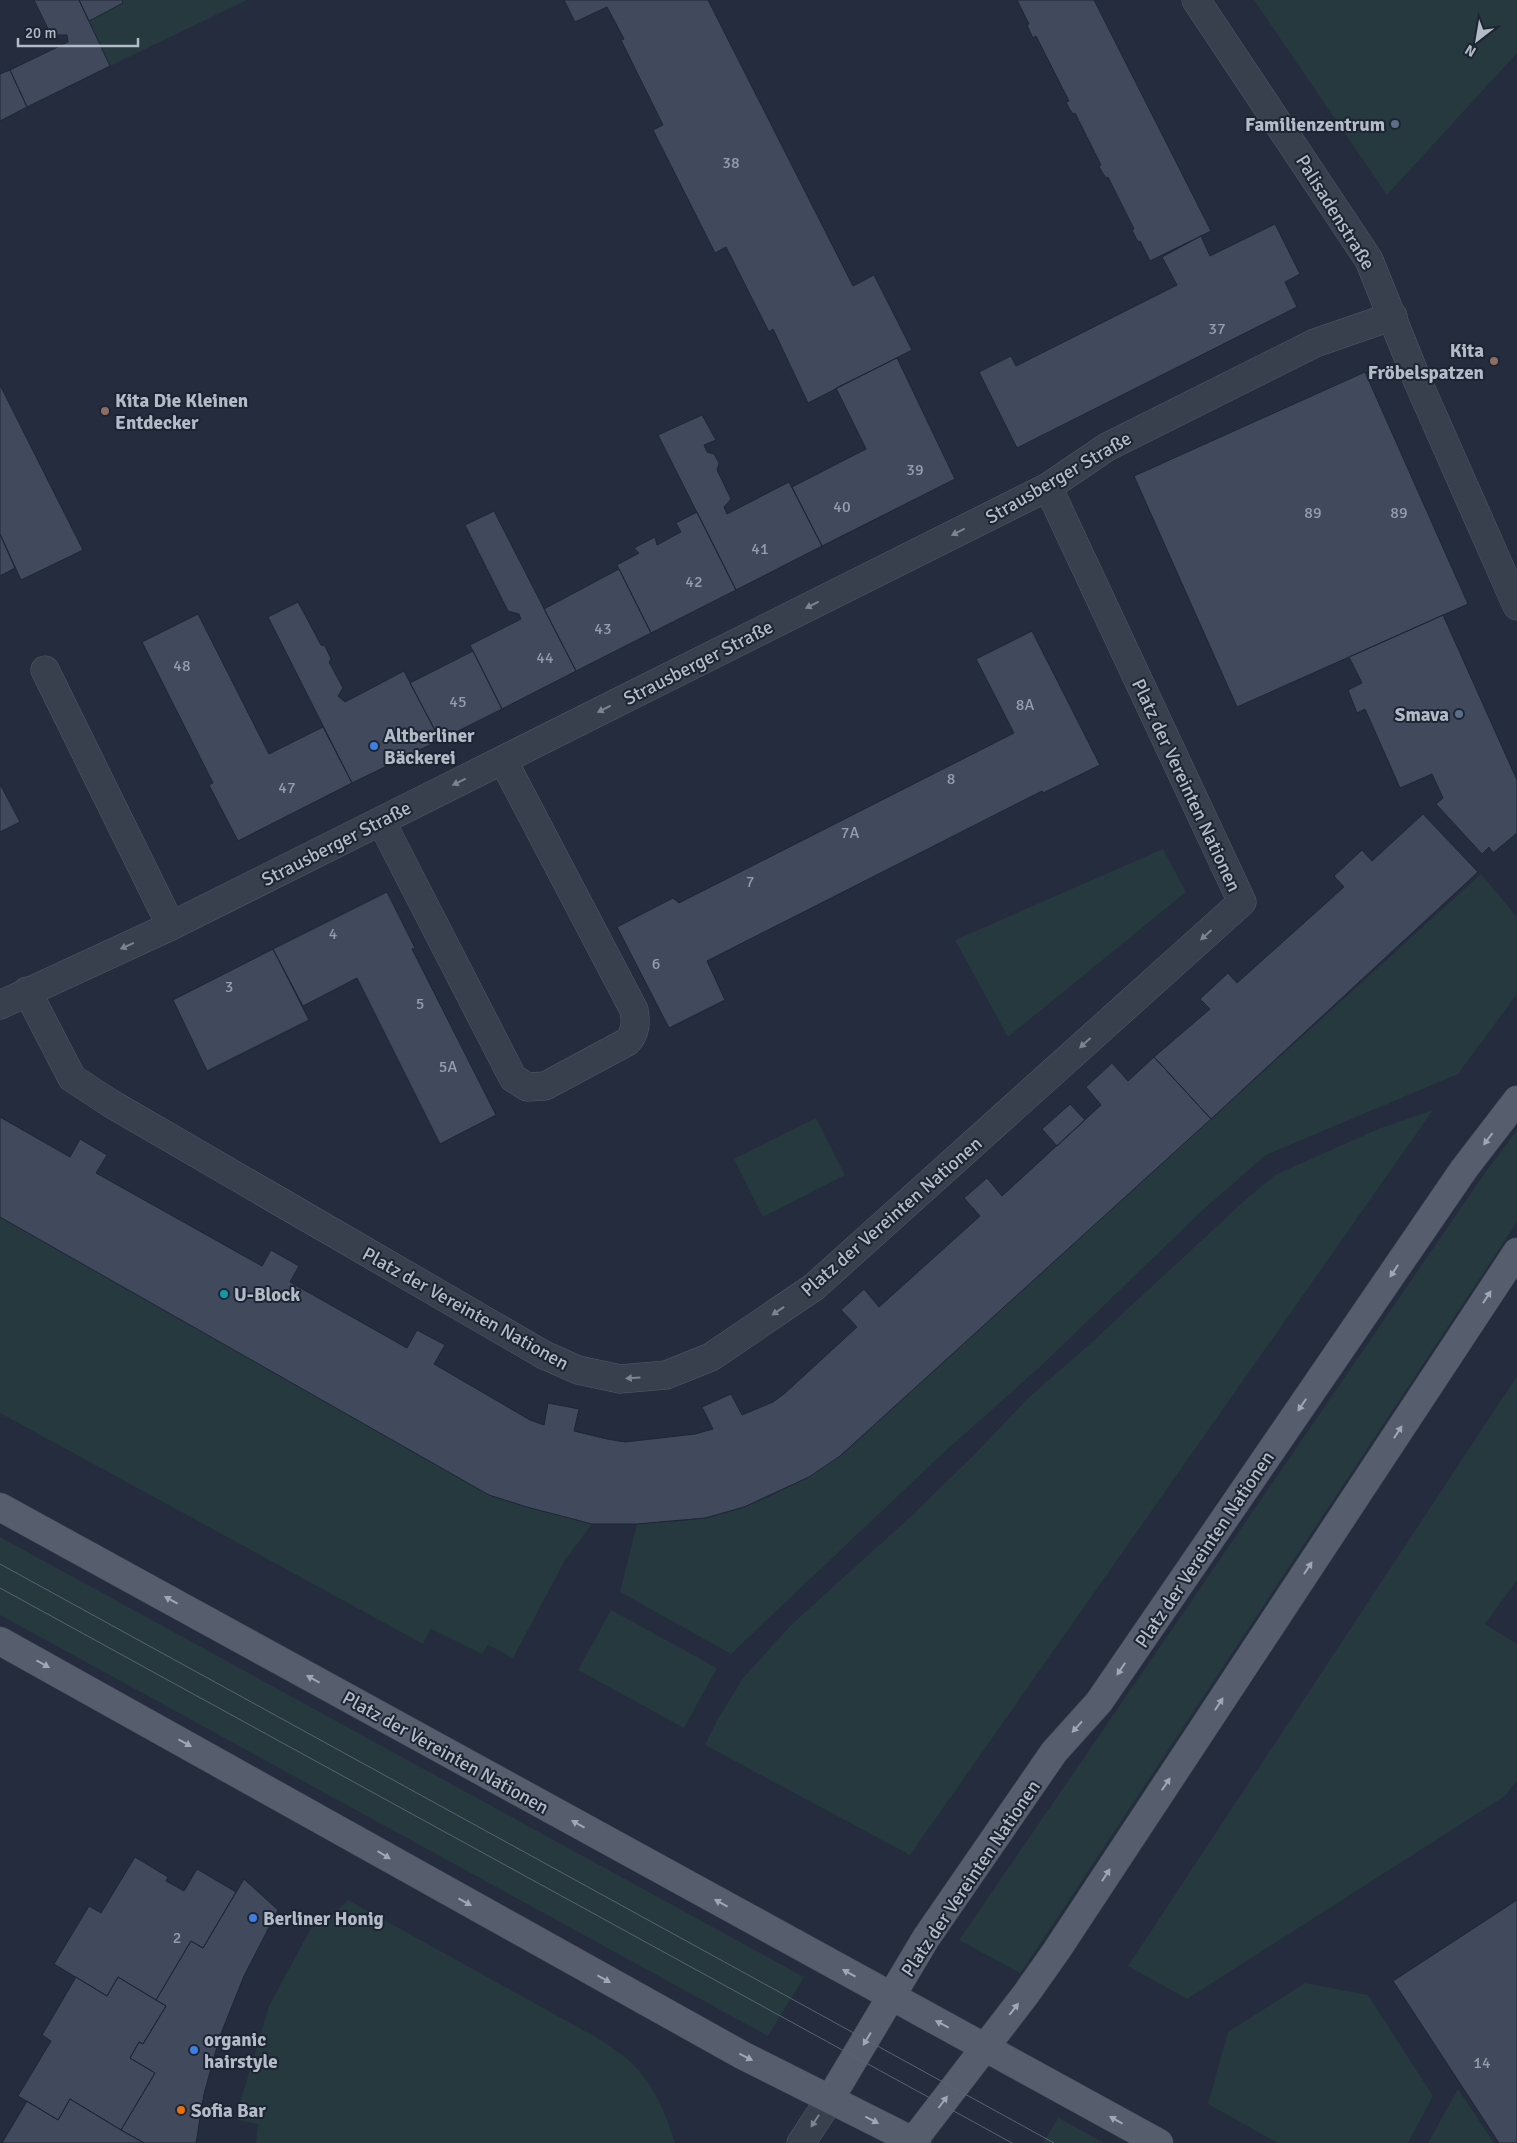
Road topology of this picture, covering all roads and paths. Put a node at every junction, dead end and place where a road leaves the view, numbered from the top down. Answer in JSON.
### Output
{"nodes":[{"id":1,"x":1196,"y":0,"type":"edge"},
{"id":2,"x":1393,"y":316,"type":"junction"},
{"id":3,"x":1048,"y":487,"type":"junction"},
{"id":4,"x":1517,"y":606,"type":"edge"},
{"id":5,"x":45,"y":670,"type":"dead end"},
{"id":6,"x":503,"y":760,"type":"junction"},
{"id":7,"x":381,"y":820,"type":"junction"},
{"id":8,"x":171,"y":926,"type":"junction"},
{"id":9,"x":27,"y":991,"type":"junction"},
{"id":10,"x":0,"y":1005,"type":"edge"},
{"id":11,"x":1517,"y":1100,"type":"edge"},
{"id":12,"x":1517,"y":1252,"type":"edge"},
{"id":13,"x":0,"y":1507,"type":"edge"},
{"id":14,"x":0,"y":1640,"type":"edge"},
{"id":15,"x":892,"y":1997,"type":"junction"},
{"id":16,"x":984,"y":2047,"type":"junction"},
{"id":17,"x":830,"y":2099,"type":"junction"},
{"id":18,"x":914,"y":2142,"type":"edge"},
{"id":19,"x":801,"y":2143,"type":"edge"},
{"id":20,"x":1159,"y":2143,"type":"edge"}],
"edges":[{"from":1,"to":2,"type":"street","name":"Palisadenstraße"},
{"from":2,"to":3,"type":"street","name":"Strausberger Straße"},
{"from":2,"to":4,"type":"street","name":"Palisadenstraße"},
{"from":3,"to":6,"type":"street","name":"Strausberger Straße","one_way":true},
{"from":3,"to":9,"type":"street","name":"Platz der Vereinten Nationen","one_way":true},
{"from":5,"to":8,"type":"street"},
{"from":6,"to":7,"type":"street","name":"Strausberger Straße","one_way":true},
{"from":6,"to":7,"type":"street"},
{"from":7,"to":8,"type":"street","name":"Strausberger Straße"},
{"from":8,"to":9,"type":"street","name":"Strausberger Straße","one_way":true},
{"from":9,"to":10,"type":"street","name":"Strausberger Straße"},
{"from":11,"to":15,"type":"main road","name":"Platz der Vereinten Nationen","one_way":true},
{"from":16,"to":12,"type":"main road","one_way":true},
{"from":15,"to":13,"type":"main road","name":"Platz der Vereinten Nationen","one_way":true},
{"from":14,"to":17,"type":"main road","one_way":true},
{"from":16,"to":15,"type":"main road","name":"Platz der Vereinten Nationen","one_way":true},
{"from":15,"to":17,"type":"main road","name":"Platz der Vereinten Nationen","one_way":true},
{"from":18,"to":16,"type":"main road","one_way":true},
{"from":20,"to":16,"type":"main road","name":"Platz der Vereinten Nationen","one_way":true},
{"from":17,"to":18,"type":"main road","one_way":true},
{"from":17,"to":19,"type":"street","name":"Platz der Vereinten Nationen","one_way":true}]}
